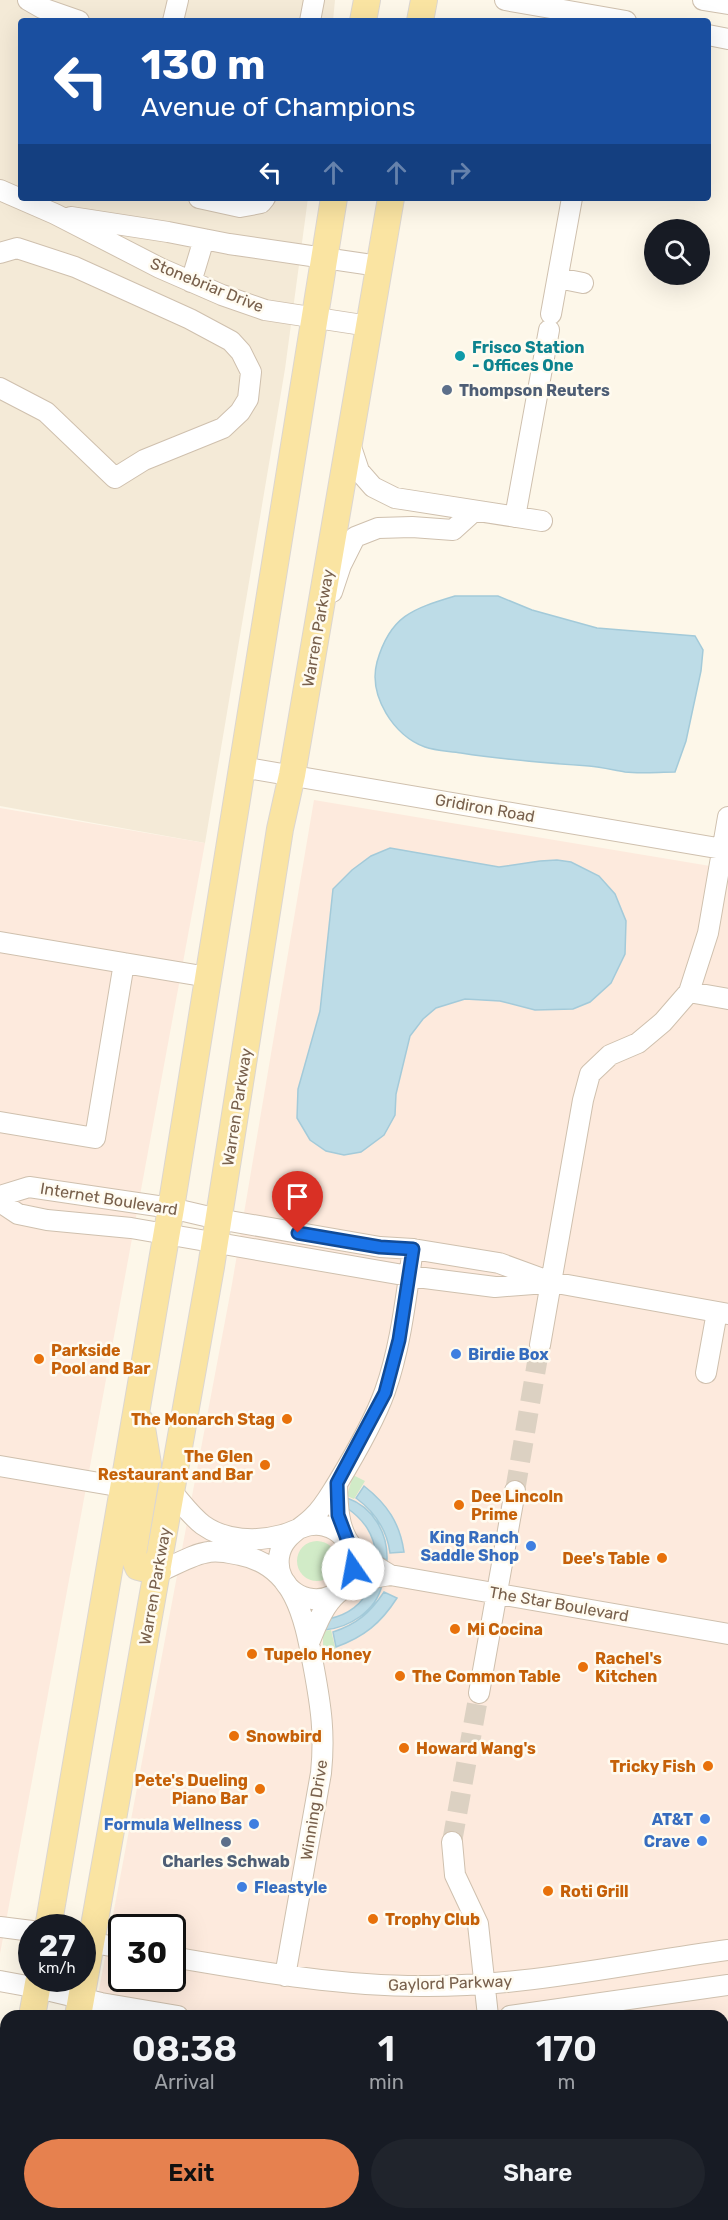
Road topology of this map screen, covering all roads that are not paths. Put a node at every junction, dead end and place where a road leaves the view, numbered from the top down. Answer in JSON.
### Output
{"nodes":[{"id":1,"x":28,"y":0,"type":"edge"},
{"id":2,"x":178,"y":0,"type":"edge"},
{"id":3,"x":314,"y":0,"type":"edge"},
{"id":4,"x":367,"y":0,"type":"edge"},
{"id":5,"x":424,"y":0,"type":"edge"},
{"id":6,"x":505,"y":0,"type":"edge"},
{"id":7,"x":703,"y":0,"type":"edge"},
{"id":8,"x":728,"y":4,"type":"edge"},
{"id":9,"x":70,"y":18,"type":"edge"},
{"id":10,"x":174,"y":18,"type":"edge"},
{"id":11,"x":311,"y":18,"type":"edge"},
{"id":12,"x":364,"y":18,"type":"edge"},
{"id":13,"x":421,"y":18,"type":"edge"},
{"id":14,"x":599,"y":18,"type":"edge"},
{"id":15,"x":711,"y":36,"type":"edge"},
{"id":16,"x":728,"y":39,"type":"edge"},
{"id":17,"x":0,"y":190,"type":"edge"},
{"id":18,"x":18,"y":198,"type":"edge"},
{"id":19,"x":25,"y":201,"type":"edge"},
{"id":20,"x":213,"y":201,"type":"edge"},
{"id":21,"x":262,"y":201,"type":"edge"},
{"id":22,"x":334,"y":201,"type":"edge"},
{"id":23,"x":390,"y":201,"type":"edge"},
{"id":24,"x":571,"y":201,"type":"edge"},
{"id":25,"x":55,"y":214,"type":"junction"},
{"id":26,"x":204,"y":239,"type":"junction"},
{"id":27,"x":0,"y":253,"type":"edge"},
{"id":28,"x":324,"y":258,"type":"junction"},
{"id":29,"x":379,"y":266,"type":"junction"},
{"id":30,"x":558,"y":278,"type":"junction"},
{"id":31,"x":191,"y":282,"type":"junction"},
{"id":32,"x":583,"y":283,"type":"dead end"},
{"id":33,"x":315,"y":317,"type":"junction"},
{"id":34,"x":369,"y":326,"type":"junction"},
{"id":35,"x":0,"y":388,"type":"edge"},
{"id":36,"x":349,"y":442,"type":"junction"},
{"id":37,"x":474,"y":511,"type":"junction"},
{"id":38,"x":515,"y":517,"type":"junction"},
{"id":39,"x":542,"y":521,"type":"dead end"},
{"id":40,"x":316,"y":640,"type":"junction"},
{"id":41,"x":241,"y":767,"type":"junction"},
{"id":42,"x":292,"y":776,"type":"junction"},
{"id":43,"x":728,"y":817,"type":"edge"},
{"id":44,"x":725,"y":849,"type":"edge"},
{"id":45,"x":0,"y":942,"type":"edge"},
{"id":46,"x":124,"y":963,"type":"junction"},
{"id":47,"x":208,"y":977,"type":"junction"},
{"id":48,"x":689,"y":992,"type":"junction"},
{"id":49,"x":728,"y":999,"type":"edge"},
{"id":50,"x":0,"y":1122,"type":"edge"},
{"id":51,"x":0,"y":1196,"type":"edge"},
{"id":52,"x":0,"y":1202,"type":"edge"},
{"id":53,"x":171,"y":1208,"type":"junction"},
{"id":54,"x":216,"y":1232,"type":"junction"},
{"id":55,"x":166,"y":1234,"type":"junction"},
{"id":56,"x":413,"y":1249,"type":"junction"},
{"id":57,"x":409,"y":1276,"type":"junction"},
{"id":58,"x":551,"y":1282,"type":"junction"},
{"id":59,"x":722,"y":1313,"type":"edge"},
{"id":60,"x":540,"y":1345,"type":"tunnel mouth"},
{"id":61,"x":706,"y":1373,"type":"dead end"},
{"id":62,"x":137,"y":1405,"type":"junction"},
{"id":63,"x":0,"y":1466,"type":"edge"},
{"id":64,"x":337,"y":1483,"type":"junction"},
{"id":65,"x":123,"y":1487,"type":"junction"},
{"id":66,"x":515,"y":1491,"type":"tunnel mouth"},
{"id":67,"x":172,"y":1492,"type":"junction"},
{"id":68,"x":297,"y":1529,"type":"junction"},
{"id":69,"x":348,"y":1542,"type":"junction"},
{"id":70,"x":244,"y":1547,"type":"junction"},
{"id":71,"x":158,"y":1572,"type":"junction"},
{"id":72,"x":390,"y":1575,"type":"junction"},
{"id":73,"x":288,"y":1587,"type":"junction"},
{"id":74,"x":339,"y":1592,"type":"junction"},
{"id":75,"x":497,"y":1594,"type":"junction"},
{"id":76,"x":728,"y":1634,"type":"edge"},
{"id":77,"x":309,"y":1643,"type":"junction"},
{"id":78,"x":479,"y":1694,"type":"tunnel mouth"},
{"id":79,"x":452,"y":1842,"type":"tunnel mouth"},
{"id":80,"x":50,"y":1914,"type":"edge"},
{"id":81,"x":91,"y":1914,"type":"edge"},
{"id":82,"x":0,"y":1927,"type":"edge"},
{"id":83,"x":18,"y":1929,"type":"edge"},
{"id":84,"x":728,"y":1950,"type":"edge"},
{"id":85,"x":186,"y":1959,"type":"edge"},
{"id":86,"x":285,"y":1976,"type":"junction"},
{"id":87,"x":0,"y":1982,"type":"edge"},
{"id":88,"x":18,"y":1982,"type":"edge"},
{"id":89,"x":484,"y":1983,"type":"junction"},
{"id":90,"x":728,"y":1984,"type":"edge"},
{"id":91,"x":37,"y":1992,"type":"edge"},
{"id":92,"x":54,"y":1992,"type":"edge"},
{"id":93,"x":81,"y":1992,"type":"edge"},
{"id":94,"x":80,"y":2007,"type":"edge"},
{"id":95,"x":33,"y":2010,"type":"edge"},
{"id":96,"x":113,"y":2010,"type":"edge"},
{"id":97,"x":487,"y":2010,"type":"edge"},
{"id":98,"x":551,"y":2010,"type":"edge"}],
"edges":[{"from":1,"to":9,"type":"street"},
{"from":2,"to":10,"type":"street"},
{"from":3,"to":11,"type":"street"},
{"from":4,"to":12,"type":"main road"},
{"from":5,"to":13,"type":"main road"},
{"from":6,"to":14,"type":"street"},
{"from":7,"to":8,"type":"street"},
{"from":15,"to":16,"type":"street"},
{"from":17,"to":18,"type":"street","name":"Stonebriar Drive"},
{"from":19,"to":25,"type":"street","name":"Stonebriar Drive"},
{"from":20,"to":21,"type":"street"},
{"from":22,"to":28,"type":"main road"},
{"from":23,"to":29,"type":"main road","name":"Warren Parkway"},
{"from":24,"to":30,"type":"street"},
{"from":25,"to":26,"type":"street","name":"Stonebriar Drive"},
{"from":25,"to":31,"type":"street","name":"Stonebriar Drive"},
{"from":26,"to":28,"type":"street","name":"Stonebriar Drive"},
{"from":26,"to":31,"type":"street"},
{"from":27,"to":35,"type":"street"},
{"from":28,"to":29,"type":"street","name":"Stonebriar Drive"},
{"from":28,"to":33,"type":"main road"},
{"from":29,"to":34,"type":"main road","name":"Warren Parkway"},
{"from":30,"to":32,"type":"street"},
{"from":30,"to":38,"type":"street"},
{"from":31,"to":33,"type":"street","name":"Stonebriar Drive"},
{"from":33,"to":34,"type":"street","name":"Stonebriar Drive"},
{"from":33,"to":41,"type":"main road"},
{"from":34,"to":36,"type":"main road","name":"Warren Parkway"},
{"from":36,"to":37,"type":"street"},
{"from":36,"to":40,"type":"main road","name":"Warren Parkway"},
{"from":37,"to":38,"type":"street"},
{"from":37,"to":40,"type":"street"},
{"from":38,"to":39,"type":"street"},
{"from":40,"to":42,"type":"main road","name":"Warren Parkway"},
{"from":41,"to":42,"type":"street","name":"Gridiron Road"},
{"from":41,"to":47,"type":"main road"},
{"from":42,"to":44,"type":"street","name":"Gridiron Road"},
{"from":42,"to":54,"type":"main road","name":"Warren Parkway"},
{"from":43,"to":44,"type":"street"},
{"from":44,"to":48,"type":"street"},
{"from":45,"to":46,"type":"street"},
{"from":46,"to":47,"type":"street"},
{"from":46,"to":50,"type":"street"},
{"from":47,"to":53,"type":"main road"},
{"from":48,"to":49,"type":"street"},
{"from":48,"to":58,"type":"street"},
{"from":51,"to":53,"type":"street","name":"Internet Boulevard"},
{"from":52,"to":55,"type":"street","name":"Internet Boulevard"},
{"from":53,"to":54,"type":"street","name":"Internet Boulevard"},
{"from":53,"to":55,"type":"main road"},
{"from":54,"to":55,"type":"street","name":"Internet Boulevard"},
{"from":54,"to":56,"type":"street"},
{"from":54,"to":57,"type":"street"},
{"from":54,"to":67,"type":"main road","name":"Warren Parkway"},
{"from":55,"to":62,"type":"main road"},
{"from":56,"to":57,"type":"street"},
{"from":56,"to":58,"type":"street"},
{"from":57,"to":58,"type":"street"},
{"from":57,"to":64,"type":"street"},
{"from":58,"to":59,"type":"street"},
{"from":58,"to":60,"type":"street"},
{"from":59,"to":61,"type":"street"},
{"from":62,"to":65,"type":"main road"},
{"from":62,"to":71,"type":"main road"},
{"from":63,"to":65,"type":"street"},
{"from":64,"to":68,"type":"street"},
{"from":64,"to":69,"type":"street"},
{"from":65,"to":80,"type":"main road"},
{"from":66,"to":75,"type":"street"},
{"from":67,"to":70,"type":"street"},
{"from":67,"to":71,"type":"main road","name":"Warren Parkway"},
{"from":68,"to":69,"type":"street"},
{"from":68,"to":70,"type":"street"},
{"from":68,"to":73,"type":"street"},
{"from":69,"to":72,"type":"street","name":"The Star Boulevard"},
{"from":69,"to":74,"type":"street"},
{"from":70,"to":71,"type":"street"},
{"from":70,"to":73,"type":"street"},
{"from":71,"to":81,"type":"main road","name":"Warren Parkway"},
{"from":72,"to":74,"type":"street","name":"The Star Boulevard"},
{"from":72,"to":75,"type":"street","name":"The Star Boulevard"},
{"from":73,"to":74,"type":"street"},
{"from":73,"to":77,"type":"street","name":"Winning Drive"},
{"from":74,"to":77,"type":"street"},
{"from":75,"to":76,"type":"street","name":"The Star Boulevard"},
{"from":75,"to":78,"type":"street"},
{"from":77,"to":86,"type":"street","name":"Winning Drive"},
{"from":79,"to":89,"type":"street"},
{"from":82,"to":83,"type":"street"},
{"from":84,"to":89,"type":"street","name":"Gaylord Parkway"},
{"from":85,"to":86,"type":"street","name":"Gaylord Parkway"},
{"from":86,"to":89,"type":"street","name":"Gaylord Parkway"},
{"from":87,"to":88,"type":"street"},
{"from":89,"to":97,"type":"street"},
{"from":90,"to":98,"type":"street"},
{"from":91,"to":95,"type":"main road"},
{"from":92,"to":94,"type":"street"},
{"from":93,"to":94,"type":"main road","name":"Warren Parkway"},
{"from":94,"to":96,"type":"street"}]}
